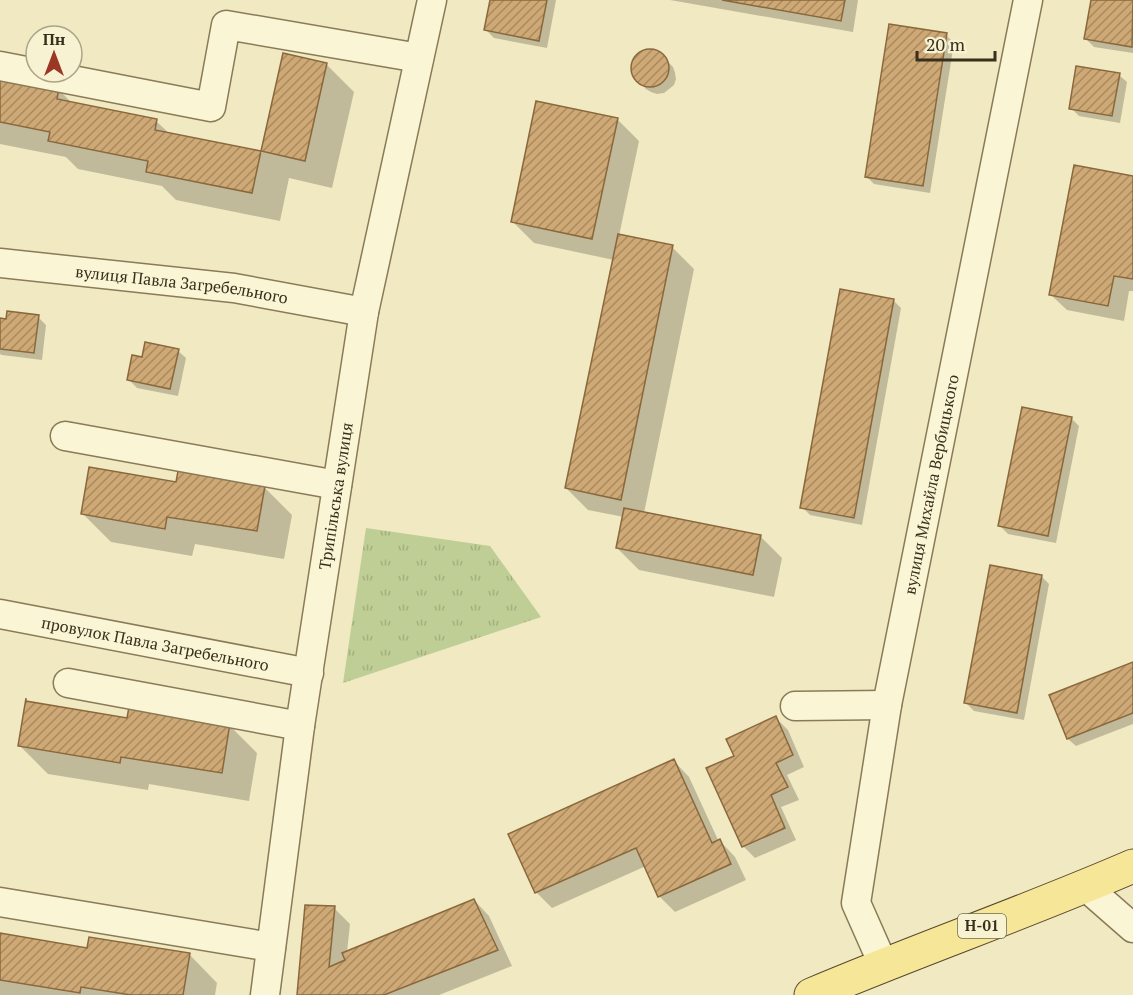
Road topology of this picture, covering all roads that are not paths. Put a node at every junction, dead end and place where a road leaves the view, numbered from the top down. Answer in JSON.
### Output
{"nodes":[{"id":1,"x":432,"y":0,"type":"edge"},
{"id":2,"x":1028,"y":0,"type":"edge"},
{"id":3,"x":419,"y":58,"type":"junction"},
{"id":4,"x":0,"y":66,"type":"edge"},
{"id":5,"x":0,"y":263,"type":"edge"},
{"id":6,"x":364,"y":312,"type":"junction"},
{"id":7,"x":65,"y":436,"type":"dead end"},
{"id":8,"x":337,"y":485,"type":"junction"},
{"id":9,"x":0,"y":614,"type":"edge"},
{"id":10,"x":309,"y":673,"type":"junction"},
{"id":11,"x":68,"y":683,"type":"dead end"},
{"id":12,"x":886,"y":705,"type":"junction"},
{"id":13,"x":795,"y":706,"type":"dead end"},
{"id":14,"x":300,"y":726,"type":"junction"},
{"id":15,"x":1133,"y":866,"type":"edge"},
{"id":16,"x":1085,"y":886,"type":"junction"},
{"id":17,"x":0,"y":902,"type":"edge"},
{"id":18,"x":1133,"y":928,"type":"edge"},
{"id":19,"x":271,"y":947,"type":"junction"},
{"id":20,"x":883,"y":964,"type":"junction"},
{"id":21,"x":265,"y":995,"type":"edge"},
{"id":22,"x":810,"y":995,"type":"edge"}],
"edges":[{"from":1,"to":3,"type":"street","name":"Трипільська вулиця"},
{"from":2,"to":12,"type":"street","name":"вулиця Михайла Вербицького"},
{"from":3,"to":4,"type":"street"},
{"from":3,"to":6,"type":"street","name":"Трипільська вулиця"},
{"from":5,"to":6,"type":"street","name":"вулиця Павла Загребельного"},
{"from":6,"to":8,"type":"street","name":"Трипільська вулиця"},
{"from":7,"to":8,"type":"street"},
{"from":8,"to":10,"type":"street","name":"Трипільська вулиця"},
{"from":9,"to":10,"type":"street","name":"провулок Павла Загребельного"},
{"from":10,"to":14,"type":"street","name":"Трипільська вулиця"},
{"from":11,"to":14,"type":"street"},
{"from":12,"to":13,"type":"street"},
{"from":12,"to":20,"type":"street","name":"вулиця Михайла Вербицького"},
{"from":14,"to":19,"type":"street","name":"Трипільська вулиця"},
{"from":15,"to":16,"type":"main road","number":"Н-01"},
{"from":16,"to":18,"type":"street"},
{"from":16,"to":20,"type":"main road","number":"Н-01"},
{"from":17,"to":19,"type":"street"},
{"from":19,"to":21,"type":"street","name":"Трипільська вулиця"},
{"from":20,"to":22,"type":"main road","number":"Н-01"}]}
